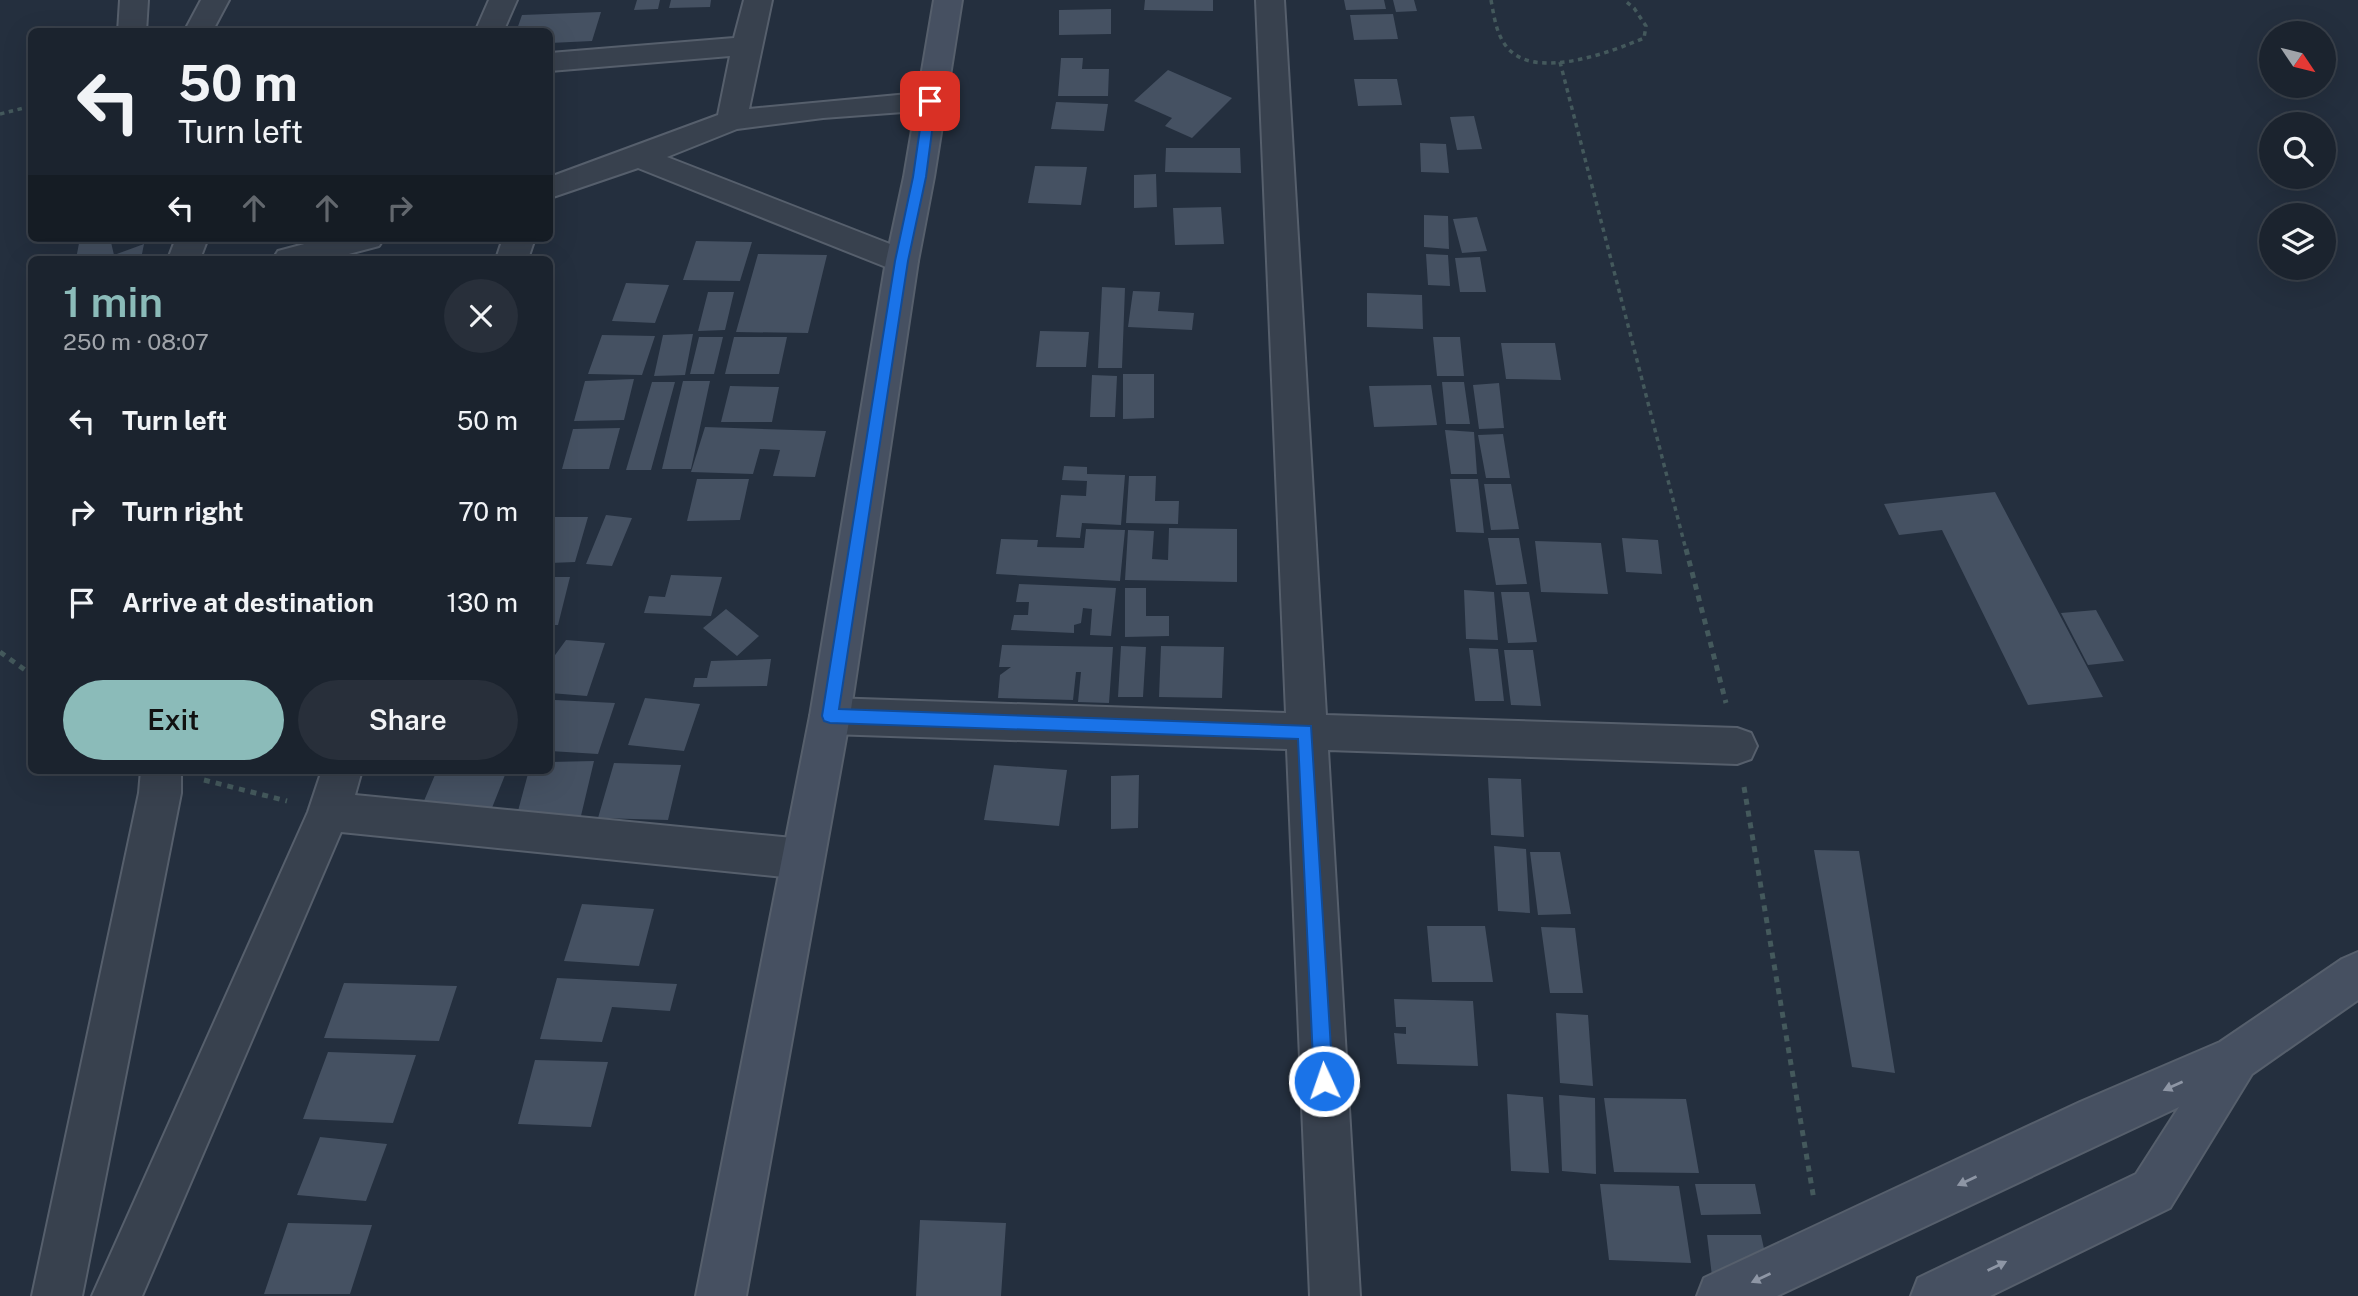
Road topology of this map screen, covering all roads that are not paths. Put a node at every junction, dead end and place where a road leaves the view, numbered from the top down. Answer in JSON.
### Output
{"nodes":[{"id":1,"x":134,"y":0,"type":"edge"},
{"id":2,"x":215,"y":0,"type":"edge"},
{"id":3,"x":503,"y":0,"type":"edge"},
{"id":4,"x":758,"y":0,"type":"edge"},
{"id":5,"x":948,"y":0,"type":"edge"},
{"id":6,"x":1270,"y":0,"type":"edge"},
{"id":7,"x":132,"y":28,"type":"edge"},
{"id":8,"x":200,"y":28,"type":"edge"},
{"id":9,"x":491,"y":28,"type":"edge"},
{"id":10,"x":746,"y":46,"type":"junction"},
{"id":11,"x":553,"y":62,"type":"edge"},
{"id":12,"x":930,"y":101,"type":"junction"},
{"id":13,"x":732,"y":120,"type":"junction"},
{"id":14,"x":639,"y":157,"type":"junction"},
{"id":15,"x":553,"y":187,"type":"edge"},
{"id":16,"x":353,"y":242,"type":"edge"},
{"id":17,"x":300,"y":256,"type":"edge"},
{"id":18,"x":902,"y":261,"type":"junction"},
{"id":19,"x":830,"y":716,"type":"junction"},
{"id":20,"x":1306,"y":732,"type":"junction"},
{"id":21,"x":1737,"y":746,"type":"road end"},
{"id":22,"x":341,"y":774,"type":"edge"},
{"id":23,"x":181,"y":775,"type":"edge"},
{"id":24,"x":329,"y":811,"type":"junction"},
{"id":25,"x":803,"y":859,"type":"junction"},
{"id":26,"x":2358,"y":974,"type":"edge"},
{"id":27,"x":2236,"y":1058,"type":"junction"},
{"id":28,"x":57,"y":1296,"type":"edge"},
{"id":29,"x":117,"y":1296,"type":"edge"},
{"id":30,"x":721,"y":1296,"type":"edge"},
{"id":31,"x":1335,"y":1296,"type":"edge"},
{"id":32,"x":1722,"y":1296,"type":"edge"},
{"id":33,"x":1936,"y":1296,"type":"edge"}],
"edges":[{"from":1,"to":7,"type":"street"},
{"from":2,"to":8,"type":"street"},
{"from":3,"to":9,"type":"street"},
{"from":4,"to":10,"type":"street"},
{"from":5,"to":12,"type":"street"},
{"from":6,"to":20,"type":"street"},
{"from":10,"to":11,"type":"street"},
{"from":10,"to":13,"type":"street"},
{"from":12,"to":13,"type":"street"},
{"from":12,"to":18,"type":"street"},
{"from":13,"to":14,"type":"street"},
{"from":14,"to":15,"type":"street"},
{"from":14,"to":18,"type":"street"},
{"from":16,"to":17,"type":"street"},
{"from":18,"to":19,"type":"street"},
{"from":19,"to":20,"type":"street"},
{"from":19,"to":25,"type":"street"},
{"from":20,"to":21,"type":"street"},
{"from":20,"to":31,"type":"street"},
{"from":22,"to":24,"type":"street"},
{"from":23,"to":28,"type":"street"},
{"from":24,"to":25,"type":"street"},
{"from":24,"to":29,"type":"street"},
{"from":25,"to":30,"type":"street"},
{"from":26,"to":27,"type":"street"},
{"from":27,"to":32,"type":"street","one_way":true},
{"from":33,"to":27,"type":"street","one_way":true}]}
